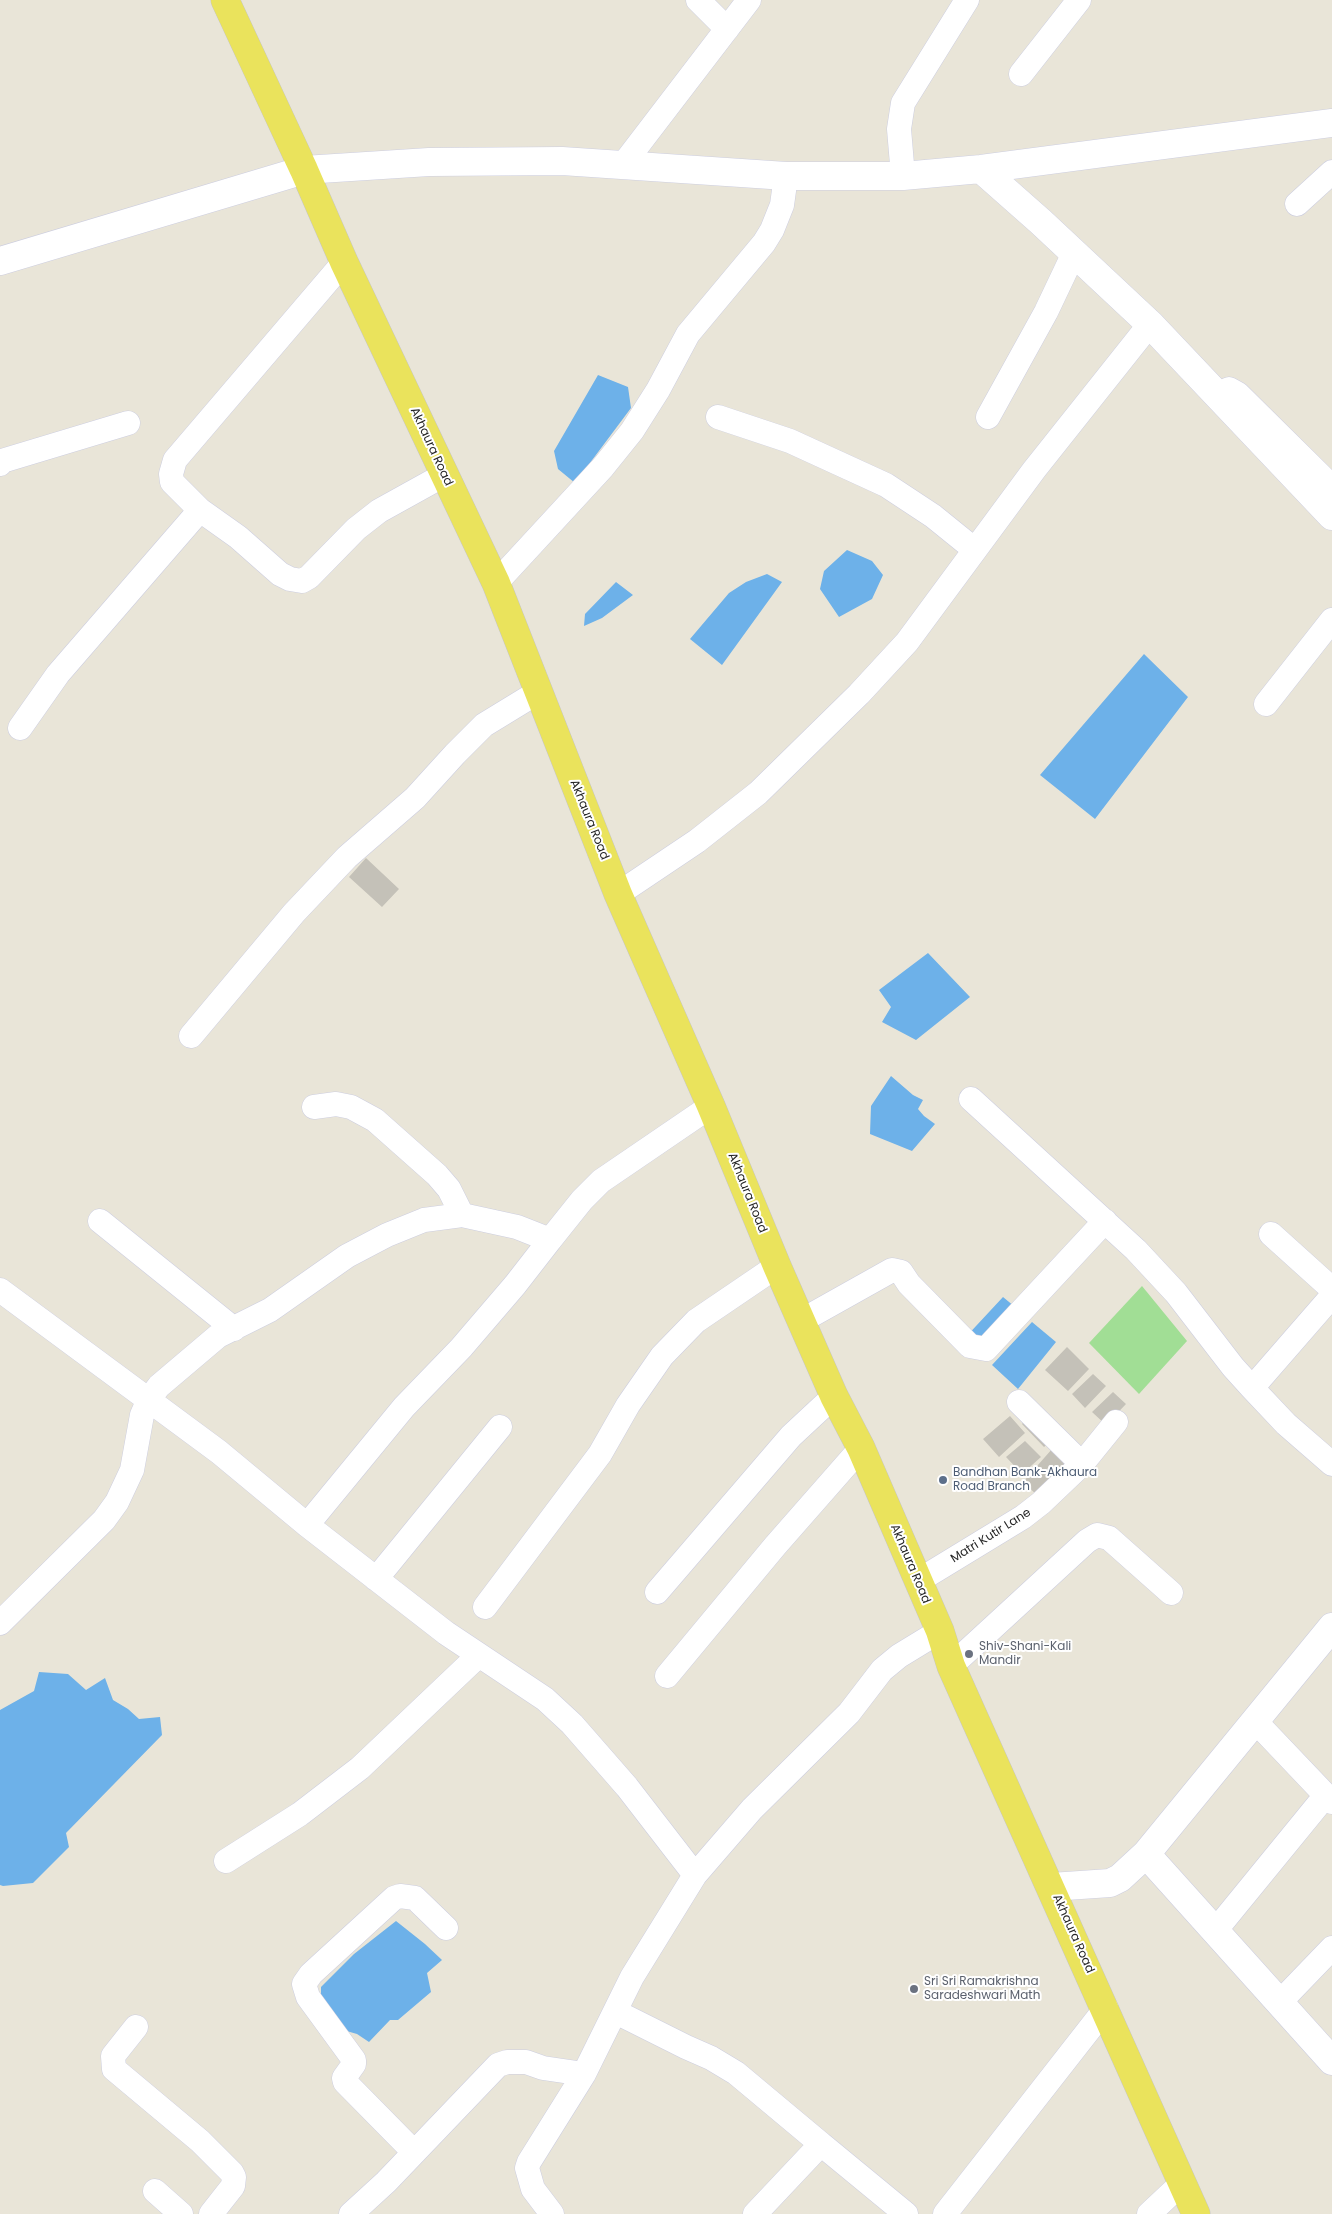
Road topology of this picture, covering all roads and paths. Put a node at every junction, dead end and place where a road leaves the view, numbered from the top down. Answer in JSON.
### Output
{"nodes":[{"id":1,"x":225,"y":0,"type":"edge"},
{"id":2,"x":698,"y":0,"type":"edge"},
{"id":3,"x":749,"y":0,"type":"edge"},
{"id":4,"x":967,"y":0,"type":"edge"},
{"id":5,"x":1079,"y":0,"type":"edge"},
{"id":6,"x":727,"y":29,"type":"junction"},
{"id":7,"x":1021,"y":74,"type":"dead end"},
{"id":8,"x":1332,"y":123,"type":"edge"},
{"id":9,"x":622,"y":166,"type":"junction"},
{"id":10,"x":981,"y":169,"type":"junction"},
{"id":11,"x":304,"y":170,"type":"junction"},
{"id":12,"x":1332,"y":172,"type":"edge"},
{"id":13,"x":786,"y":176,"type":"junction"},
{"id":14,"x":903,"y":176,"type":"junction"},
{"id":15,"x":1297,"y":204,"type":"dead end"},
{"id":16,"x":1074,"y":253,"type":"junction"},
{"id":17,"x":0,"y":261,"type":"edge"},
{"id":18,"x":344,"y":262,"type":"junction"},
{"id":19,"x":1150,"y":324,"type":"junction"},
{"id":20,"x":1218,"y":395,"type":"junction"},
{"id":21,"x":718,"y":417,"type":"dead end"},
{"id":22,"x":988,"y":417,"type":"dead end"},
{"id":23,"x":128,"y":422,"type":"dead end"},
{"id":24,"x":1,"y":461,"type":"edge"},
{"id":25,"x":444,"y":475,"type":"junction"},
{"id":26,"x":1332,"y":487,"type":"edge"},
{"id":27,"x":200,"y":510,"type":"junction"},
{"id":28,"x":1332,"y":516,"type":"edge"},
{"id":29,"x":975,"y":550,"type":"junction"},
{"id":30,"x":496,"y":583,"type":"junction"},
{"id":31,"x":1332,"y":620,"type":"edge"},
{"id":32,"x":538,"y":692,"type":"junction"},
{"id":33,"x":1266,"y":704,"type":"dead end"},
{"id":34,"x":20,"y":728,"type":"dead end"},
{"id":35,"x":618,"y":894,"type":"junction"},
{"id":36,"x":191,"y":1036,"type":"dead end"},
{"id":37,"x":971,"y":1099,"type":"dead end"},
{"id":38,"x":711,"y":1106,"type":"junction"},
{"id":39,"x":314,"y":1107,"type":"dead end"},
{"id":40,"x":462,"y":1214,"type":"junction"},
{"id":41,"x":100,"y":1221,"type":"dead end"},
{"id":42,"x":1105,"y":1221,"type":"junction"},
{"id":43,"x":1271,"y":1234,"type":"dead end"},
{"id":44,"x":550,"y":1240,"type":"junction"},
{"id":45,"x":777,"y":1266,"type":"junction"},
{"id":46,"x":1332,"y":1289,"type":"edge"},
{"id":47,"x":0,"y":1290,"type":"edge"},
{"id":48,"x":1332,"y":1296,"type":"edge"},
{"id":49,"x":801,"y":1320,"type":"junction"},
{"id":50,"x":234,"y":1329,"type":"junction"},
{"id":51,"x":1252,"y":1388,"type":"junction"},
{"id":52,"x":834,"y":1396,"type":"junction"},
{"id":53,"x":149,"y":1399,"type":"junction"},
{"id":54,"x":1019,"y":1402,"type":"dead end"},
{"id":55,"x":1116,"y":1422,"type":"dead end"},
{"id":56,"x":500,"y":1428,"type":"dead end"},
{"id":57,"x":861,"y":1448,"type":"junction"},
{"id":58,"x":1082,"y":1464,"type":"junction"},
{"id":59,"x":1332,"y":1464,"type":"edge"},
{"id":60,"x":307,"y":1525,"type":"junction"},
{"id":61,"x":376,"y":1579,"type":"junction"},
{"id":62,"x":918,"y":1581,"type":"junction"},
{"id":63,"x":658,"y":1592,"type":"dead end"},
{"id":64,"x":1171,"y":1593,"type":"dead end"},
{"id":65,"x":485,"y":1607,"type":"dead end"},
{"id":66,"x":0,"y":1624,"type":"edge"},
{"id":67,"x":1332,"y":1627,"type":"edge"},
{"id":68,"x":940,"y":1632,"type":"junction"},
{"id":69,"x":479,"y":1655,"type":"junction"},
{"id":70,"x":951,"y":1666,"type":"junction"},
{"id":71,"x":667,"y":1676,"type":"dead end"},
{"id":72,"x":1256,"y":1722,"type":"junction"},
{"id":73,"x":1329,"y":1798,"type":"edge"},
{"id":74,"x":1146,"y":1854,"type":"junction"},
{"id":75,"x":226,"y":1861,"type":"dead end"},
{"id":76,"x":695,"y":1875,"type":"junction"},
{"id":77,"x":1051,"y":1887,"type":"junction"},
{"id":78,"x":446,"y":1928,"type":"dead end"},
{"id":79,"x":1215,"y":1931,"type":"junction"},
{"id":80,"x":1332,"y":1948,"type":"edge"},
{"id":81,"x":1280,"y":2002,"type":"junction"},
{"id":82,"x":1106,"y":2008,"type":"junction"},
{"id":83,"x":616,"y":2012,"type":"junction"},
{"id":84,"x":136,"y":2028,"type":"dead end"},
{"id":85,"x":1332,"y":2061,"type":"edge"},
{"id":86,"x":580,"y":2074,"type":"junction"},
{"id":87,"x":821,"y":2144,"type":"junction"},
{"id":88,"x":414,"y":2152,"type":"junction"},
{"id":89,"x":1182,"y":2183,"type":"junction"},
{"id":90,"x":155,"y":2191,"type":"dead end"},
{"id":91,"x":181,"y":2214,"type":"edge"},
{"id":92,"x":211,"y":2214,"type":"edge"},
{"id":93,"x":351,"y":2214,"type":"edge"},
{"id":94,"x":552,"y":2214,"type":"edge"},
{"id":95,"x":755,"y":2214,"type":"edge"},
{"id":96,"x":906,"y":2214,"type":"edge"},
{"id":97,"x":945,"y":2214,"type":"edge"},
{"id":98,"x":1149,"y":2214,"type":"edge"},
{"id":99,"x":1196,"y":2214,"type":"edge"}],
"edges":[{"from":1,"to":11,"type":"main road","name":"Akhaura Road"},
{"from":2,"to":6,"type":"street"},
{"from":3,"to":6,"type":"street"},
{"from":4,"to":14,"type":"street"},
{"from":5,"to":7,"type":"street"},
{"from":6,"to":9,"type":"street"},
{"from":8,"to":10,"type":"street"},
{"from":9,"to":11,"type":"street"},
{"from":9,"to":13,"type":"street"},
{"from":10,"to":14,"type":"street"},
{"from":10,"to":16,"type":"street"},
{"from":11,"to":17,"type":"street"},
{"from":11,"to":18,"type":"main road","name":"Akhaura Road"},
{"from":12,"to":15,"type":"street"},
{"from":13,"to":14,"type":"street"},
{"from":13,"to":30,"type":"street"},
{"from":16,"to":19,"type":"street"},
{"from":16,"to":22,"type":"street"},
{"from":18,"to":25,"type":"main road","name":"Akhaura Road"},
{"from":18,"to":27,"type":"street"},
{"from":19,"to":20,"type":"street"},
{"from":19,"to":29,"type":"street"},
{"from":20,"to":26,"type":"street"},
{"from":20,"to":28,"type":"street"},
{"from":21,"to":29,"type":"street"},
{"from":23,"to":24,"type":"street"},
{"from":25,"to":27,"type":"street"},
{"from":25,"to":30,"type":"main road","name":"Akhaura Road"},
{"from":27,"to":34,"type":"street"},
{"from":29,"to":35,"type":"street"},
{"from":30,"to":32,"type":"main road","name":"Akhaura Road"},
{"from":31,"to":33,"type":"street"},
{"from":32,"to":35,"type":"main road","name":"Akhaura Road"},
{"from":32,"to":36,"type":"street"},
{"from":35,"to":38,"type":"main road","name":"Akhaura Road"},
{"from":37,"to":42,"type":"street"},
{"from":38,"to":44,"type":"street"},
{"from":38,"to":45,"type":"main road","name":"Akhaura Road"},
{"from":39,"to":40,"type":"street"},
{"from":40,"to":44,"type":"street"},
{"from":40,"to":50,"type":"street"},
{"from":41,"to":50,"type":"street"},
{"from":42,"to":49,"type":"street"},
{"from":42,"to":51,"type":"street"},
{"from":43,"to":46,"type":"street"},
{"from":44,"to":60,"type":"street"},
{"from":45,"to":49,"type":"main road","name":"Akhaura Road"},
{"from":45,"to":65,"type":"street"},
{"from":47,"to":53,"type":"street"},
{"from":48,"to":51,"type":"street"},
{"from":49,"to":52,"type":"main road","name":"Akhaura Road"},
{"from":50,"to":53,"type":"street"},
{"from":51,"to":59,"type":"street"},
{"from":52,"to":57,"type":"main road","name":"Akhaura Road"},
{"from":52,"to":63,"type":"street"},
{"from":53,"to":60,"type":"street"},
{"from":53,"to":66,"type":"street"},
{"from":54,"to":58,"type":"street"},
{"from":55,"to":58,"type":"street","name":"Matri Kutir Lane"},
{"from":56,"to":61,"type":"street"},
{"from":57,"to":62,"type":"main road","name":"Akhaura Road"},
{"from":57,"to":71,"type":"street"},
{"from":58,"to":62,"type":"street","name":"Matri Kutir Lane"},
{"from":60,"to":61,"type":"street"},
{"from":61,"to":69,"type":"street"},
{"from":62,"to":68,"type":"main road","name":"Akhaura Road"},
{"from":64,"to":70,"type":"street"},
{"from":67,"to":72,"type":"street"},
{"from":68,"to":70,"type":"main road","name":"Akhaura Road"},
{"from":68,"to":76,"type":"street"},
{"from":69,"to":75,"type":"street"},
{"from":69,"to":76,"type":"street"},
{"from":70,"to":77,"type":"main road","name":"Akhaura Road"},
{"from":72,"to":73,"type":"street"},
{"from":72,"to":74,"type":"street"},
{"from":73,"to":79,"type":"street"},
{"from":74,"to":77,"type":"street"},
{"from":74,"to":79,"type":"street"},
{"from":76,"to":83,"type":"street"},
{"from":77,"to":82,"type":"main road","name":"Akhaura Road"},
{"from":78,"to":88,"type":"street"},
{"from":79,"to":81,"type":"street"},
{"from":80,"to":81,"type":"street"},
{"from":81,"to":85,"type":"street"},
{"from":82,"to":89,"type":"main road","name":"Akhaura Road"},
{"from":82,"to":97,"type":"street"},
{"from":83,"to":86,"type":"street"},
{"from":83,"to":87,"type":"street"},
{"from":84,"to":92,"type":"street"},
{"from":86,"to":88,"type":"street"},
{"from":86,"to":94,"type":"street"},
{"from":87,"to":95,"type":"street"},
{"from":87,"to":96,"type":"street"},
{"from":88,"to":93,"type":"street"},
{"from":89,"to":98,"type":"street"},
{"from":89,"to":99,"type":"main road","name":"Akhaura Road"},
{"from":90,"to":91,"type":"street"}]}
